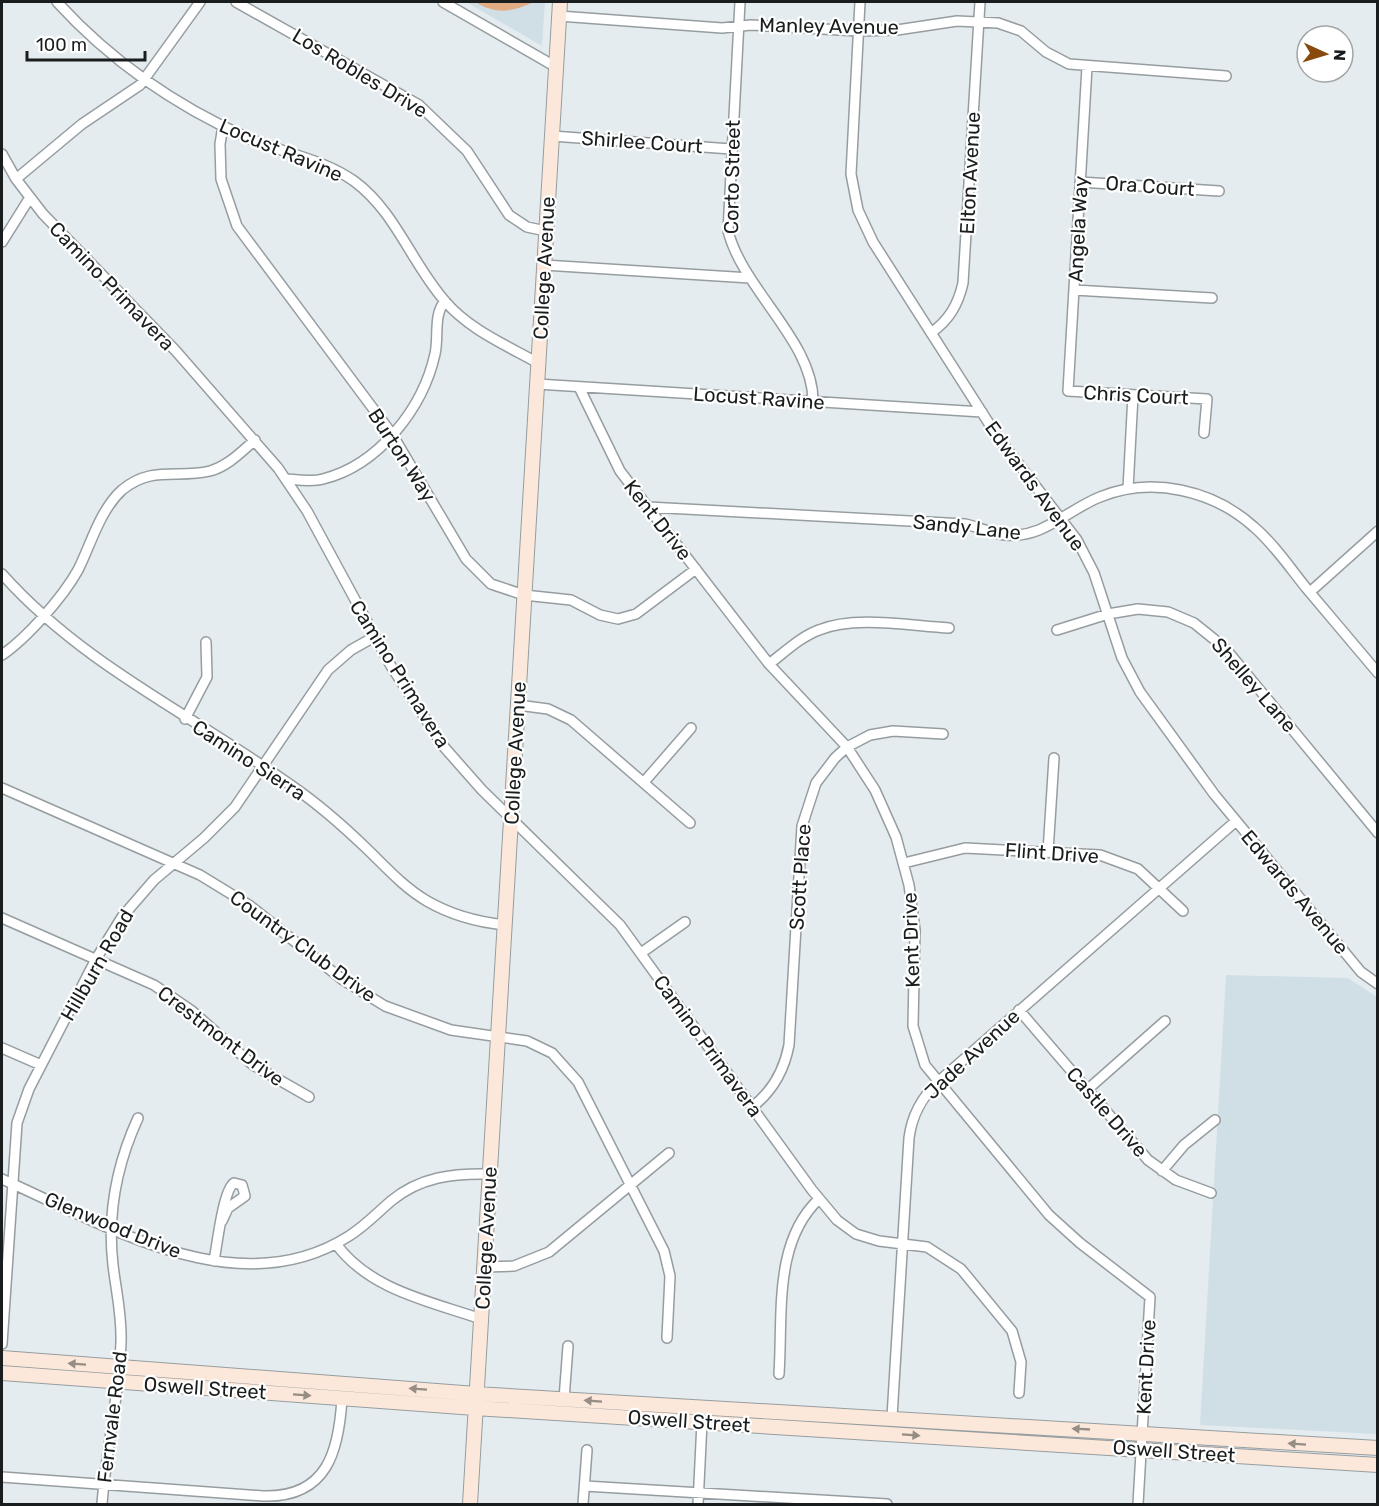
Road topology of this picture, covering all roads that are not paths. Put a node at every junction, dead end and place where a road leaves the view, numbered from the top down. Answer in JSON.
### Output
{"nodes":[{"id":1,"x":57,"y":2,"type":"edge"},
{"id":2,"x":200,"y":2,"type":"edge"},
{"id":3,"x":236,"y":2,"type":"edge"},
{"id":4,"x":443,"y":2,"type":"edge"},
{"id":5,"x":560,"y":2,"type":"edge"},
{"id":6,"x":740,"y":2,"type":"edge"},
{"id":7,"x":860,"y":2,"type":"edge"},
{"id":8,"x":980,"y":2,"type":"edge"},
{"id":9,"x":559,"y":16,"type":"junction"},
{"id":10,"x":979,"y":21,"type":"junction"},
{"id":11,"x":739,"y":26,"type":"junction"},
{"id":12,"x":858,"y":31,"type":"junction"},
{"id":13,"x":556,"y":67,"type":"junction"},
{"id":14,"x":1087,"y":67,"type":"junction"},
{"id":15,"x":1226,"y":76,"type":"dead end"},
{"id":16,"x":144,"y":79,"type":"junction"},
{"id":17,"x":223,"y":126,"type":"junction"},
{"id":18,"x":552,"y":136,"type":"junction"},
{"id":19,"x":731,"y":149,"type":"junction"},
{"id":20,"x":2,"y":154,"type":"edge"},
{"id":21,"x":16,"y":179,"type":"junction"},
{"id":22,"x":1080,"y":182,"type":"junction"},
{"id":23,"x":1219,"y":191,"type":"dead end"},
{"id":24,"x":29,"y":199,"type":"junction"},
{"id":25,"x":546,"y":231,"type":"junction"},
{"id":26,"x":2,"y":242,"type":"edge"},
{"id":27,"x":544,"y":265,"type":"junction"},
{"id":28,"x":750,"y":278,"type":"junction"},
{"id":29,"x":1074,"y":290,"type":"junction"},
{"id":30,"x":1212,"y":298,"type":"dead end"},
{"id":31,"x":445,"y":302,"type":"junction"},
{"id":32,"x":931,"y":333,"type":"junction"},
{"id":33,"x":538,"y":363,"type":"junction"},
{"id":34,"x":537,"y":384,"type":"junction"},
{"id":35,"x":579,"y":387,"type":"junction"},
{"id":36,"x":1068,"y":391,"type":"joint"},
{"id":37,"x":1133,"y":395,"type":"junction"},
{"id":38,"x":813,"y":402,"type":"junction"},
{"id":39,"x":982,"y":412,"type":"junction"},
{"id":40,"x":1204,"y":433,"type":"dead end"},
{"id":41,"x":392,"y":434,"type":"junction"},
{"id":42,"x":255,"y":440,"type":"junction"},
{"id":43,"x":287,"y":479,"type":"junction"},
{"id":44,"x":1128,"y":489,"type":"junction"},
{"id":45,"x":648,"y":507,"type":"junction"},
{"id":46,"x":1061,"y":519,"type":"junction"},
{"id":47,"x":1377,"y":531,"type":"edge"},
{"id":48,"x":696,"y":569,"type":"junction"},
{"id":49,"x":2,"y":574,"type":"edge"},
{"id":50,"x":1310,"y":592,"type":"junction"},
{"id":51,"x":524,"y":595,"type":"junction"},
{"id":52,"x":1108,"y":614,"type":"junction"},
{"id":53,"x":42,"y":616,"type":"junction"},
{"id":54,"x":949,"y":628,"type":"dead end"},
{"id":55,"x":1057,"y":630,"type":"dead end"},
{"id":56,"x":374,"y":637,"type":"junction"},
{"id":57,"x":206,"y":642,"type":"dead end"},
{"id":58,"x":2,"y":655,"type":"edge"},
{"id":59,"x":769,"y":664,"type":"junction"},
{"id":60,"x":1377,"y":673,"type":"edge"},
{"id":61,"x":518,"y":705,"type":"junction"},
{"id":62,"x":185,"y":719,"type":"junction"},
{"id":63,"x":691,"y":728,"type":"dead end"},
{"id":64,"x":943,"y":734,"type":"dead end"},
{"id":65,"x":847,"y":747,"type":"junction"},
{"id":66,"x":1054,"y":758,"type":"dead end"},
{"id":67,"x":264,"y":767,"type":"junction"},
{"id":68,"x":644,"y":782,"type":"junction"},
{"id":69,"x":2,"y":788,"type":"edge"},
{"id":70,"x":511,"y":819,"type":"junction"},
{"id":71,"x":1236,"y":821,"type":"junction"},
{"id":72,"x":690,"y":823,"type":"dead end"},
{"id":73,"x":1377,"y":833,"type":"edge"},
{"id":74,"x":1048,"y":852,"type":"junction"},
{"id":75,"x":174,"y":862,"type":"junction"},
{"id":76,"x":904,"y":863,"type":"junction"},
{"id":77,"x":1159,"y":887,"type":"junction"},
{"id":78,"x":1183,"y":911,"type":"dead end"},
{"id":79,"x":2,"y":918,"type":"edge"},
{"id":80,"x":685,"y":922,"type":"dead end"},
{"id":81,"x":505,"y":925,"type":"junction"},
{"id":82,"x":641,"y":953,"type":"junction"},
{"id":83,"x":96,"y":959,"type":"junction"},
{"id":84,"x":1377,"y":984,"type":"edge"},
{"id":85,"x":1019,"y":1010,"type":"junction"},
{"id":86,"x":1166,"y":1021,"type":"dead end"},
{"id":87,"x":498,"y":1037,"type":"junction"},
{"id":88,"x":2,"y":1048,"type":"edge"},
{"id":89,"x":41,"y":1065,"type":"junction"},
{"id":90,"x":938,"y":1082,"type":"junction"},
{"id":91,"x":1087,"y":1090,"type":"junction"},
{"id":92,"x":309,"y":1097,"type":"dead end"},
{"id":93,"x":752,"y":1107,"type":"junction"},
{"id":94,"x":138,"y":1119,"type":"dead end"},
{"id":95,"x":1215,"y":1120,"type":"dead end"},
{"id":96,"x":669,"y":1154,"type":"dead end"},
{"id":97,"x":1162,"y":1171,"type":"junction"},
{"id":98,"x":490,"y":1174,"type":"junction"},
{"id":99,"x":2,"y":1179,"type":"edge"},
{"id":100,"x":12,"y":1183,"type":"junction"},
{"id":101,"x":630,"y":1184,"type":"junction"},
{"id":102,"x":1211,"y":1193,"type":"dead end"},
{"id":103,"x":819,"y":1199,"type":"junction"},
{"id":104,"x":222,"y":1221,"type":"dead end"},
{"id":105,"x":110,"y":1227,"type":"junction"},
{"id":106,"x":903,"y":1242,"type":"junction"},
{"id":107,"x":336,"y":1244,"type":"junction"},
{"id":108,"x":214,"y":1262,"type":"junction"},
{"id":109,"x":484,"y":1267,"type":"junction"},
{"id":110,"x":481,"y":1319,"type":"junction"},
{"id":111,"x":667,"y":1338,"type":"dead end"},
{"id":112,"x":2,"y":1344,"type":"edge"},
{"id":113,"x":568,"y":1346,"type":"dead end"},
{"id":114,"x":2,"y":1358,"type":"edge"},
{"id":115,"x":120,"y":1367,"type":"junction"},
{"id":116,"x":2,"y":1373,"type":"edge"},
{"id":117,"x":779,"y":1374,"type":"dead end"},
{"id":118,"x":118,"y":1381,"type":"junction"},
{"id":119,"x":1019,"y":1393,"type":"dead end"},
{"id":120,"x":342,"y":1398,"type":"junction"},
{"id":121,"x":564,"y":1399,"type":"junction"},
{"id":122,"x":476,"y":1401,"type":"junction"},
{"id":123,"x":796,"y":1413,"type":"junction"},
{"id":124,"x":892,"y":1417,"type":"junction"},
{"id":125,"x":702,"y":1422,"type":"junction"},
{"id":126,"x":810,"y":1428,"type":"junction"},
{"id":127,"x":1142,"y":1432,"type":"junction"},
{"id":128,"x":1377,"y":1448,"type":"edge"},
{"id":129,"x":1141,"y":1449,"type":"junction"},
{"id":130,"x":587,"y":1450,"type":"dead end"},
{"id":131,"x":1377,"y":1465,"type":"edge"},
{"id":132,"x":2,"y":1477,"type":"edge"},
{"id":133,"x":104,"y":1484,"type":"junction"},
{"id":134,"x":585,"y":1486,"type":"junction"},
{"id":135,"x":698,"y":1493,"type":"junction"},
{"id":136,"x":102,"y":1504,"type":"edge"},
{"id":137,"x":470,"y":1504,"type":"edge"},
{"id":138,"x":584,"y":1504,"type":"edge"},
{"id":139,"x":698,"y":1504,"type":"edge"},
{"id":140,"x":887,"y":1504,"type":"edge"},
{"id":141,"x":1138,"y":1504,"type":"edge"}],
"edges":[{"from":1,"to":16,"type":"street","name":"Locust Ravine"},
{"from":2,"to":16,"type":"street"},
{"from":3,"to":25,"type":"street","name":"Los Robles Drive"},
{"from":4,"to":13,"type":"street"},
{"from":5,"to":9,"type":"main road","name":"College Avenue"},
{"from":6,"to":11,"type":"street","name":"Corto Street"},
{"from":7,"to":12,"type":"street","name":"Edwards Avenue"},
{"from":8,"to":10,"type":"street","name":"Elton Avenue"},
{"from":9,"to":11,"type":"street","name":"Manley Avenue"},
{"from":9,"to":13,"type":"main road","name":"College Avenue"},
{"from":10,"to":12,"type":"street","name":"Manley Avenue"},
{"from":10,"to":14,"type":"street","name":"Manley Avenue"},
{"from":10,"to":32,"type":"street","name":"Elton Avenue"},
{"from":11,"to":12,"type":"street","name":"Manley Avenue"},
{"from":11,"to":19,"type":"street","name":"Corto Street"},
{"from":12,"to":32,"type":"street","name":"Edwards Avenue"},
{"from":13,"to":18,"type":"main road","name":"College Avenue"},
{"from":14,"to":15,"type":"street","name":"Manley Avenue"},
{"from":14,"to":22,"type":"street","name":"Angela Way"},
{"from":16,"to":17,"type":"street","name":"Locust Ravine"},
{"from":16,"to":21,"type":"street"},
{"from":17,"to":31,"type":"street","name":"Locust Ravine"},
{"from":17,"to":41,"type":"street","name":"Burton Way"},
{"from":18,"to":19,"type":"street","name":"Shirlee Court"},
{"from":18,"to":25,"type":"main road","name":"College Avenue"},
{"from":19,"to":28,"type":"street","name":"Corto Street"},
{"from":20,"to":21,"type":"street","name":"Camino Primavera"},
{"from":21,"to":24,"type":"street","name":"Camino Primavera"},
{"from":22,"to":23,"type":"street","name":"Ora Court"},
{"from":22,"to":29,"type":"street","name":"Angela Way"},
{"from":24,"to":26,"type":"street"},
{"from":24,"to":42,"type":"street","name":"Camino Primavera"},
{"from":25,"to":27,"type":"main road","name":"College Avenue"},
{"from":27,"to":28,"type":"street"},
{"from":27,"to":33,"type":"main road","name":"College Avenue"},
{"from":28,"to":38,"type":"street","name":"Corto Street"},
{"from":29,"to":30,"type":"street"},
{"from":29,"to":36,"type":"street","name":"Angela Way"},
{"from":31,"to":33,"type":"street","name":"Locust Ravine"},
{"from":31,"to":41,"type":"street"},
{"from":32,"to":39,"type":"street","name":"Edwards Avenue"},
{"from":33,"to":34,"type":"main road","name":"College Avenue"},
{"from":34,"to":35,"type":"street","name":"Locust Ravine"},
{"from":34,"to":51,"type":"main road","name":"College Avenue"},
{"from":35,"to":38,"type":"street","name":"Locust Ravine"},
{"from":35,"to":45,"type":"street","name":"Kent Drive"},
{"from":36,"to":37,"type":"street","name":"Chris Court"},
{"from":37,"to":40,"type":"street","name":"Chris Court"},
{"from":37,"to":44,"type":"street"},
{"from":38,"to":39,"type":"street","name":"Locust Ravine"},
{"from":39,"to":46,"type":"street","name":"Edwards Avenue"},
{"from":41,"to":43,"type":"street"},
{"from":41,"to":51,"type":"street","name":"Burton Way"},
{"from":42,"to":43,"type":"street","name":"Camino Primavera"},
{"from":42,"to":53,"type":"street"},
{"from":43,"to":56,"type":"street","name":"Camino Primavera"},
{"from":44,"to":46,"type":"street","name":"Sandy Lane"},
{"from":44,"to":50,"type":"street","name":"Sandy Lane"},
{"from":45,"to":46,"type":"street","name":"Sandy Lane"},
{"from":45,"to":48,"type":"street","name":"Kent Drive"},
{"from":46,"to":52,"type":"street","name":"Edwards Avenue"},
{"from":47,"to":50,"type":"street"},
{"from":48,"to":51,"type":"street","name":"Burton Way"},
{"from":48,"to":59,"type":"street","name":"Kent Drive"},
{"from":49,"to":53,"type":"street","name":"Camino Sierra"},
{"from":50,"to":60,"type":"street","name":"Sandy Lane"},
{"from":51,"to":61,"type":"main road","name":"College Avenue"},
{"from":52,"to":55,"type":"street","name":"Shelley Lane"},
{"from":52,"to":71,"type":"street","name":"Edwards Avenue"},
{"from":52,"to":73,"type":"street","name":"Shelley Lane"},
{"from":53,"to":58,"type":"street"},
{"from":53,"to":62,"type":"street","name":"Camino Sierra"},
{"from":54,"to":59,"type":"street"},
{"from":56,"to":67,"type":"street","name":"Hillburn Road"},
{"from":56,"to":70,"type":"street","name":"Camino Primavera"},
{"from":57,"to":62,"type":"street"},
{"from":59,"to":65,"type":"street","name":"Kent Drive"},
{"from":61,"to":68,"type":"street"},
{"from":61,"to":70,"type":"main road","name":"College Avenue"},
{"from":62,"to":67,"type":"street","name":"Camino Sierra"},
{"from":63,"to":68,"type":"street"},
{"from":64,"to":65,"type":"street","name":"Scott Place"},
{"from":65,"to":76,"type":"street","name":"Kent Drive"},
{"from":65,"to":93,"type":"street","name":"Scott Place"},
{"from":66,"to":74,"type":"street"},
{"from":67,"to":75,"type":"street","name":"Hillburn Road"},
{"from":67,"to":81,"type":"street","name":"Camino Sierra"},
{"from":68,"to":72,"type":"street"},
{"from":69,"to":75,"type":"street","name":"Country Club Drive"},
{"from":70,"to":81,"type":"main road","name":"College Avenue"},
{"from":70,"to":82,"type":"street","name":"Camino Primavera"},
{"from":71,"to":77,"type":"street","name":"Jade Avenue"},
{"from":71,"to":84,"type":"street","name":"Edwards Avenue"},
{"from":74,"to":76,"type":"street","name":"Flint Drive"},
{"from":74,"to":77,"type":"street","name":"Flint Drive"},
{"from":75,"to":83,"type":"street","name":"Hillburn Road"},
{"from":75,"to":87,"type":"street","name":"Country Club Drive"},
{"from":76,"to":90,"type":"street","name":"Kent Drive"},
{"from":77,"to":78,"type":"street","name":"Flint Drive"},
{"from":77,"to":85,"type":"street","name":"Jade Avenue"},
{"from":79,"to":83,"type":"street","name":"Crestmont Drive"},
{"from":80,"to":82,"type":"street"},
{"from":81,"to":87,"type":"main road","name":"College Avenue"},
{"from":82,"to":93,"type":"street","name":"Camino Primavera"},
{"from":83,"to":89,"type":"street","name":"Hillburn Road"},
{"from":83,"to":92,"type":"street","name":"Crestmont Drive"},
{"from":85,"to":90,"type":"street","name":"Jade Avenue"},
{"from":85,"to":91,"type":"street","name":"Castle Drive"},
{"from":86,"to":91,"type":"street"},
{"from":87,"to":98,"type":"main road","name":"College Avenue"},
{"from":87,"to":101,"type":"street","name":"Country Club Drive"},
{"from":88,"to":89,"type":"street"},
{"from":89,"to":100,"type":"street","name":"Hillburn Road"},
{"from":90,"to":106,"type":"street","name":"Jade Avenue"},
{"from":90,"to":127,"type":"street","name":"Kent Drive"},
{"from":91,"to":97,"type":"street","name":"Castle Drive"},
{"from":93,"to":103,"type":"street","name":"Camino Primavera"},
{"from":94,"to":105,"type":"street","name":"Fernvale Road"},
{"from":95,"to":97,"type":"street"},
{"from":96,"to":101,"type":"street"},
{"from":97,"to":102,"type":"street","name":"Castle Drive"},
{"from":98,"to":107,"type":"street","name":"Glenwood Drive"},
{"from":98,"to":109,"type":"main road","name":"College Avenue"},
{"from":99,"to":100,"type":"street","name":"Glenwood Drive"},
{"from":100,"to":105,"type":"street","name":"Glenwood Drive"},
{"from":100,"to":112,"type":"street","name":"Hillburn Road"},
{"from":101,"to":109,"type":"street"},
{"from":101,"to":111,"type":"street","name":"Country Club Drive"},
{"from":103,"to":106,"type":"street","name":"Camino Primavera"},
{"from":103,"to":117,"type":"street"},
{"from":104,"to":108,"type":"street"},
{"from":105,"to":108,"type":"street","name":"Glenwood Drive"},
{"from":105,"to":115,"type":"street","name":"Fernvale Road"},
{"from":106,"to":119,"type":"street","name":"Camino Primavera"},
{"from":106,"to":124,"type":"street","name":"Jade Avenue"},
{"from":107,"to":108,"type":"street","name":"Glenwood Drive"},
{"from":107,"to":110,"type":"street"},
{"from":109,"to":110,"type":"main road","name":"College Avenue"},
{"from":110,"to":122,"type":"main road","name":"College Avenue"},
{"from":113,"to":121,"type":"street"},
{"from":115,"to":114,"type":"main road","name":"Oswell Street","one_way":true},
{"from":115,"to":118,"type":"street","name":"Fernvale Road"},
{"from":122,"to":115,"type":"main road","name":"Oswell Street","one_way":true},
{"from":116,"to":118,"type":"main road","name":"Oswell Street"},
{"from":118,"to":120,"type":"main road","name":"Oswell Street","one_way":true},
{"from":118,"to":133,"type":"street","name":"Fernvale Road"},
{"from":120,"to":122,"type":"main road","name":"Oswell Street"},
{"from":120,"to":133,"type":"street"},
{"from":121,"to":122,"type":"main road","name":"Oswell Street"},
{"from":123,"to":121,"type":"main road","name":"Oswell Street","one_way":true},
{"from":122,"to":125,"type":"main road","name":"Oswell Street"},
{"from":122,"to":137,"type":"main road","name":"College Avenue"},
{"from":123,"to":124,"type":"main road","name":"Oswell Street"},
{"from":123,"to":125,"type":"main road"},
{"from":124,"to":126,"type":"main road"},
{"from":127,"to":124,"type":"main road","name":"Oswell Street","one_way":true},
{"from":125,"to":126,"type":"main road","name":"Oswell Street"},
{"from":125,"to":135,"type":"street"},
{"from":126,"to":129,"type":"main road","name":"Oswell Street","one_way":true},
{"from":128,"to":127,"type":"main road","name":"Oswell Street","one_way":true},
{"from":127,"to":129,"type":"street","name":"Kent Drive"},
{"from":129,"to":131,"type":"main road","name":"Oswell Street"},
{"from":129,"to":141,"type":"street","name":"Kent Drive"},
{"from":130,"to":134,"type":"street"},
{"from":132,"to":133,"type":"street"},
{"from":133,"to":136,"type":"street","name":"Fernvale Road"},
{"from":134,"to":135,"type":"street"},
{"from":134,"to":138,"type":"street"},
{"from":135,"to":139,"type":"street"},
{"from":135,"to":140,"type":"street"}]}
